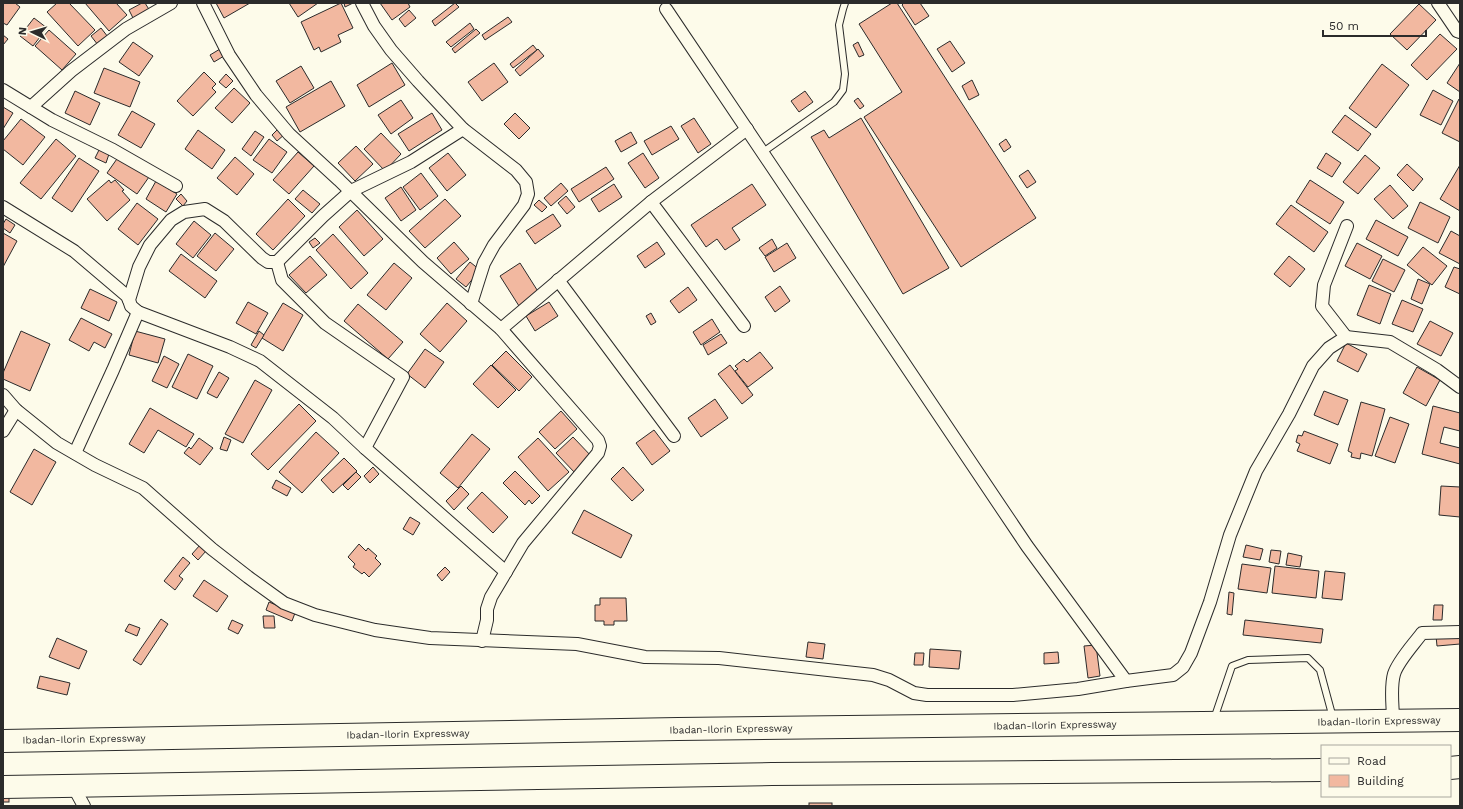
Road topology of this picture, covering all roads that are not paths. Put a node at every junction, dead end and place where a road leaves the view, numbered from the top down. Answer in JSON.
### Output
{"nodes":[{"id":1,"x":171,"y":3,"type":"edge"},
{"id":2,"x":203,"y":3,"type":"edge"},
{"id":3,"x":362,"y":3,"type":"edge"},
{"id":4,"x":845,"y":3,"type":"edge"},
{"id":5,"x":1438,"y":3,"type":"edge"},
{"id":6,"x":666,"y":9,"type":"dead end"},
{"id":7,"x":1460,"y":32,"type":"edge"},
{"id":8,"x":3,"y":90,"type":"edge"},
{"id":9,"x":31,"y":107,"type":"junction"},
{"id":10,"x":463,"y":128,"type":"junction"},
{"id":11,"x":747,"y":129,"type":"junction"},
{"id":12,"x":763,"y":152,"type":"junction"},
{"id":13,"x":176,"y":186,"type":"dead end"},
{"id":14,"x":351,"y":191,"type":"junction"},
{"id":15,"x":650,"y":202,"type":"junction"},
{"id":16,"x":3,"y":208,"type":"edge"},
{"id":17,"x":1347,"y":226,"type":"dead end"},
{"id":18,"x":277,"y":262,"type":"junction"},
{"id":19,"x":558,"y":280,"type":"junction"},
{"id":20,"x":129,"y":300,"type":"junction"},
{"id":21,"x":471,"y":304,"type":"junction"},
{"id":22,"x":138,"y":312,"type":"junction"},
{"id":23,"x":744,"y":326,"type":"dead end"},
{"id":24,"x":501,"y":329,"type":"junction"},
{"id":25,"x":1346,"y":337,"type":"junction"},
{"id":26,"x":1460,"y":387,"type":"edge"},
{"id":27,"x":3,"y":395,"type":"edge"},
{"id":28,"x":16,"y":410,"type":"junction"},
{"id":29,"x":3,"y":431,"type":"edge"},
{"id":30,"x":674,"y":436,"type":"dead end"},
{"id":31,"x":365,"y":448,"type":"junction"},
{"id":32,"x":75,"y":453,"type":"junction"},
{"id":33,"x":506,"y":572,"type":"junction"},
{"id":34,"x":1460,"y":632,"type":"edge"},
{"id":35,"x":482,"y":640,"type":"junction"},
{"id":36,"x":1126,"y":680,"type":"junction"},
{"id":37,"x":1393,"y":720,"type":"junction"},
{"id":38,"x":1460,"y":720,"type":"edge"},
{"id":39,"x":1334,"y":721,"type":"junction"},
{"id":40,"x":1213,"y":723,"type":"junction"},
{"id":41,"x":3,"y":741,"type":"edge"},
{"id":42,"x":1321,"y":770,"type":"edge"},
{"id":43,"x":73,"y":786,"type":"junction"},
{"id":44,"x":3,"y":787,"type":"edge"},
{"id":45,"x":84,"y":806,"type":"edge"}],
"edges":[{"from":1,"to":9,"type":"street"},
{"from":2,"to":14,"type":"street"},
{"from":3,"to":10,"type":"street"},
{"from":4,"to":12,"type":"lane"},
{"from":5,"to":7,"type":"street"},
{"from":6,"to":11,"type":"street"},
{"from":8,"to":9,"type":"street"},
{"from":9,"to":13,"type":"street"},
{"from":10,"to":14,"type":"street"},
{"from":10,"to":21,"type":"street"},
{"from":11,"to":12,"type":"street"},
{"from":11,"to":15,"type":"street"},
{"from":12,"to":36,"type":"street"},
{"from":14,"to":18,"type":"street"},
{"from":14,"to":21,"type":"street"},
{"from":15,"to":19,"type":"street"},
{"from":15,"to":23,"type":"street"},
{"from":16,"to":20,"type":"street"},
{"from":17,"to":25,"type":"street"},
{"from":18,"to":20,"type":"street"},
{"from":18,"to":31,"type":"street"},
{"from":19,"to":24,"type":"street"},
{"from":19,"to":30,"type":"street"},
{"from":20,"to":22,"type":"street"},
{"from":21,"to":24,"type":"street"},
{"from":22,"to":31,"type":"street"},
{"from":22,"to":32,"type":"street"},
{"from":24,"to":33,"type":"street"},
{"from":25,"to":26,"type":"street"},
{"from":25,"to":36,"type":"street"},
{"from":27,"to":28,"type":"street"},
{"from":28,"to":29,"type":"street"},
{"from":28,"to":32,"type":"street"},
{"from":31,"to":33,"type":"street"},
{"from":32,"to":35,"type":"street"},
{"from":33,"to":35,"type":"street"},
{"from":34,"to":37,"type":"street"},
{"from":35,"to":36,"type":"street"},
{"from":37,"to":38,"type":"highway","name":"Ibadan-Ilorin Expressway"},
{"from":37,"to":39,"type":"highway","name":"Ibadan-Ilorin Expressway"},
{"from":39,"to":40,"type":"highway","name":"Ibadan-Ilorin Expressway"},
{"from":39,"to":40,"type":"lane"},
{"from":40,"to":41,"type":"highway","name":"Ibadan-Ilorin Expressway"},
{"from":42,"to":43,"type":"highway"},
{"from":43,"to":44,"type":"highway"},
{"from":43,"to":45,"type":"street"}]}
